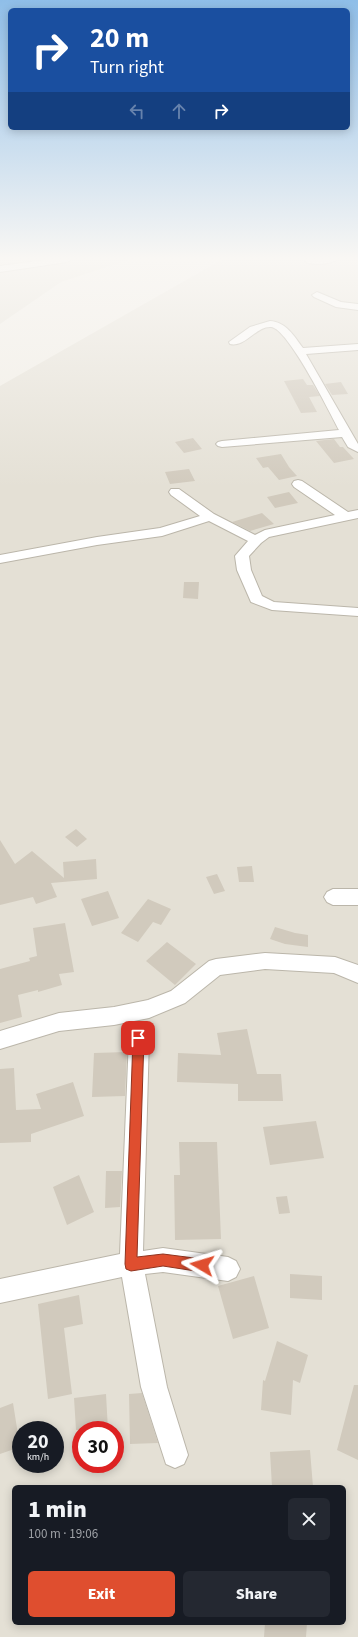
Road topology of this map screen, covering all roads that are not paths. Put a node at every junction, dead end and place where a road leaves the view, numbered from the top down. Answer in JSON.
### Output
{"nodes":[{"id":1,"x":246,"y":335,"type":"edge"},
{"id":2,"x":288,"y":335,"type":"edge"},
{"id":3,"x":234,"y":342,"type":"dead end"},
{"id":4,"x":358,"y":347,"type":"edge"},
{"id":5,"x":300,"y":351,"type":"junction"},
{"id":6,"x":345,"y":432,"type":"junction"},
{"id":7,"x":222,"y":444,"type":"dead end"},
{"id":8,"x":358,"y":449,"type":"edge"},
{"id":9,"x":298,"y":484,"type":"dead end"},
{"id":10,"x":175,"y":492,"type":"dead end"},
{"id":11,"x":352,"y":516,"type":"edge"},
{"id":12,"x":210,"y":517,"type":"junction"},
{"id":13,"x":256,"y":540,"type":"junction"},
{"id":14,"x":0,"y":559,"type":"edge"},
{"id":15,"x":358,"y":612,"type":"edge"},
{"id":16,"x":358,"y":896,"type":"edge"},
{"id":17,"x":334,"y":897,"type":"dead end"},
{"id":18,"x":358,"y":974,"type":"edge"},
{"id":19,"x":138,"y":1038,"type":"dead end"},
{"id":20,"x":0,"y":1040,"type":"edge"},
{"id":21,"x":131,"y":1264,"type":"junction"},
{"id":22,"x":228,"y":1269,"type":"dead end"},
{"id":23,"x":0,"y":1291,"type":"edge"},
{"id":24,"x":175,"y":1455,"type":"dead end"}],
"edges":[{"from":1,"to":3,"type":"street"},
{"from":2,"to":5,"type":"street"},
{"from":4,"to":5,"type":"street"},
{"from":5,"to":6,"type":"street"},
{"from":6,"to":7,"type":"street"},
{"from":6,"to":8,"type":"street"},
{"from":9,"to":11,"type":"street"},
{"from":10,"to":12,"type":"street"},
{"from":11,"to":13,"type":"street"},
{"from":12,"to":13,"type":"street"},
{"from":12,"to":14,"type":"street"},
{"from":13,"to":15,"type":"street"},
{"from":16,"to":17,"type":"street"},
{"from":18,"to":20,"type":"street"},
{"from":19,"to":21,"type":"street"},
{"from":21,"to":22,"type":"street"},
{"from":21,"to":23,"type":"street"},
{"from":21,"to":24,"type":"street"}]}
